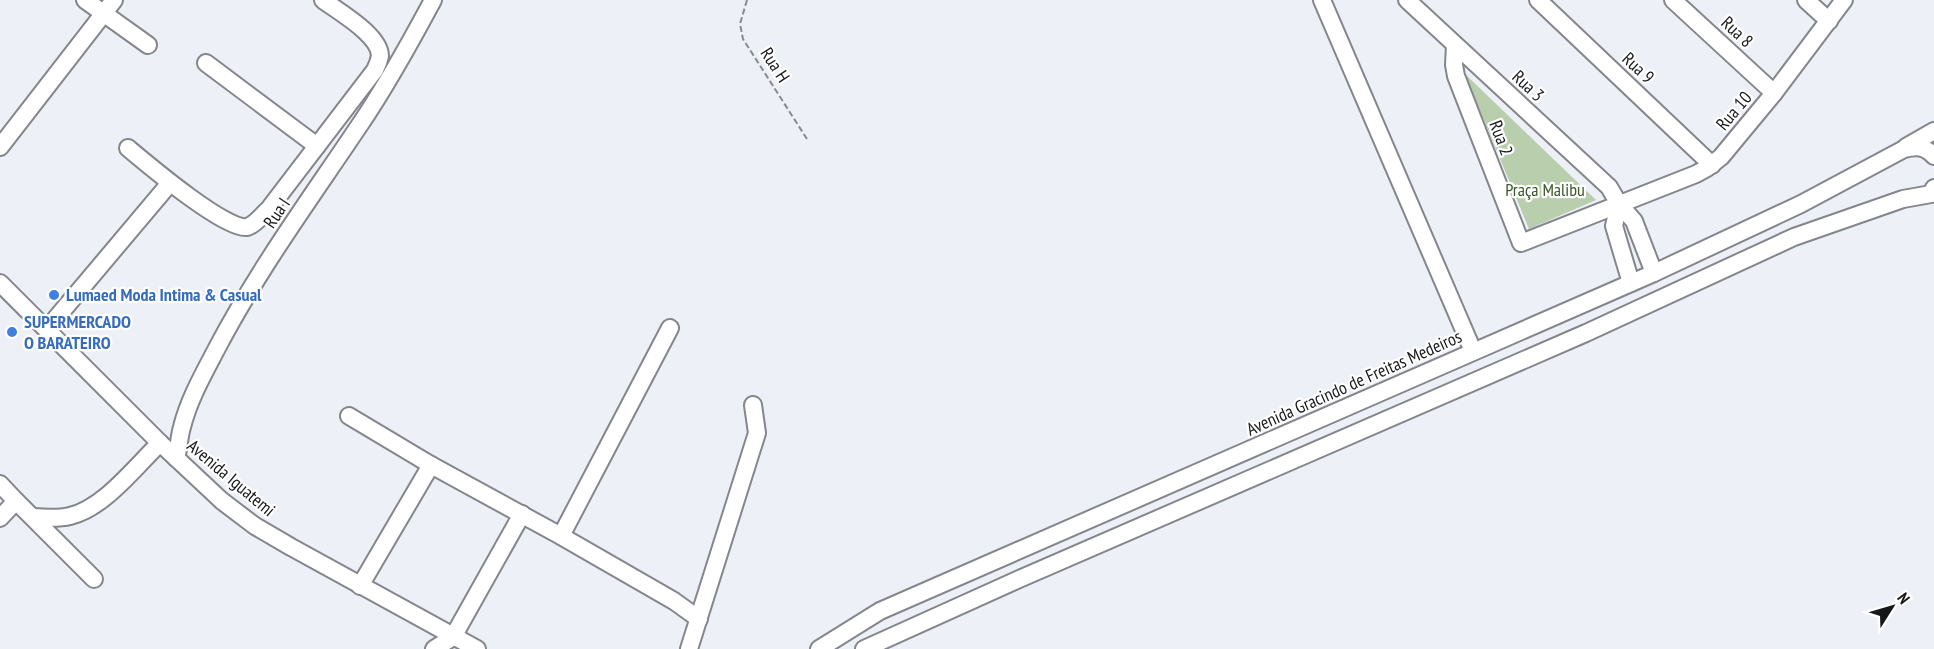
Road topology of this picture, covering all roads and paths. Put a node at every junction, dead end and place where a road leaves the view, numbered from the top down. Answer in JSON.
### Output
{"nodes":[{"id":1,"x":85,"y":0,"type":"edge"},
{"id":2,"x":114,"y":0,"type":"edge"},
{"id":3,"x":323,"y":0,"type":"edge"},
{"id":4,"x":433,"y":0,"type":"edge"},
{"id":5,"x":747,"y":0,"type":"edge"},
{"id":6,"x":1322,"y":0,"type":"edge"},
{"id":7,"x":1407,"y":0,"type":"edge"},
{"id":8,"x":1538,"y":0,"type":"edge"},
{"id":9,"x":1673,"y":0,"type":"edge"},
{"id":10,"x":1806,"y":0,"type":"edge"},
{"id":11,"x":1844,"y":0,"type":"edge"},
{"id":12,"x":103,"y":14,"type":"junction"},
{"id":13,"x":1829,"y":21,"type":"junction"},
{"id":14,"x":148,"y":45,"type":"dead end"},
{"id":15,"x":1455,"y":45,"type":"junction"},
{"id":16,"x":207,"y":63,"type":"dead end"},
{"id":17,"x":1774,"y":93,"type":"junction"},
{"id":18,"x":1934,"y":131,"type":"edge"},
{"id":19,"x":807,"y":139,"type":"dead end"},
{"id":20,"x":318,"y":146,"type":"junction"},
{"id":21,"x":0,"y":147,"type":"edge"},
{"id":22,"x":128,"y":148,"type":"dead end"},
{"id":23,"x":1904,"y":149,"type":"junction"},
{"id":24,"x":1934,"y":156,"type":"edge"},
{"id":25,"x":1712,"y":165,"type":"junction"},
{"id":26,"x":170,"y":183,"type":"junction"},
{"id":27,"x":1933,"y":192,"type":"edge"},
{"id":28,"x":1619,"y":204,"type":"junction"},
{"id":29,"x":1521,"y":243,"type":"joint"},
{"id":30,"x":1654,"y":273,"type":"junction"},
{"id":31,"x":0,"y":283,"type":"edge"},
{"id":32,"x":1631,"y":283,"type":"junction"},
{"id":33,"x":670,"y":328,"type":"dead end"},
{"id":34,"x":47,"y":330,"type":"junction"},
{"id":35,"x":1473,"y":351,"type":"junction"},
{"id":36,"x":753,"y":405,"type":"dead end"},
{"id":37,"x":349,"y":416,"type":"dead end"},
{"id":38,"x":160,"y":443,"type":"junction"},
{"id":39,"x":176,"y":458,"type":"junction"},
{"id":40,"x":431,"y":465,"type":"junction"},
{"id":41,"x":0,"y":484,"type":"edge"},
{"id":42,"x":16,"y":501,"type":"junction"},
{"id":43,"x":522,"y":514,"type":"junction"},
{"id":44,"x":33,"y":517,"type":"junction"},
{"id":45,"x":0,"y":518,"type":"edge"},
{"id":46,"x":561,"y":536,"type":"junction"},
{"id":47,"x":93,"y":579,"type":"dead end"},
{"id":48,"x":360,"y":586,"type":"junction"},
{"id":49,"x":699,"y":620,"type":"junction"},
{"id":50,"x":453,"y":637,"type":"junction"},
{"id":51,"x":434,"y":649,"type":"edge"},
{"id":52,"x":477,"y":649,"type":"edge"},
{"id":53,"x":689,"y":649,"type":"edge"},
{"id":54,"x":819,"y":649,"type":"edge"},
{"id":55,"x":864,"y":649,"type":"edge"}],
"edges":[{"from":1,"to":12,"type":"street"},
{"from":2,"to":12,"type":"street"},
{"from":3,"to":20,"type":"street"},
{"from":4,"to":39,"type":"street","name":"Rua I"},
{"from":5,"to":19,"type":"path","name":"Rua H"},
{"from":6,"to":35,"type":"street"},
{"from":7,"to":15,"type":"street","name":"Rua 3"},
{"from":8,"to":25,"type":"street","name":"Rua 9"},
{"from":9,"to":17,"type":"street","name":"Rua 8"},
{"from":10,"to":13,"type":"street"},
{"from":11,"to":13,"type":"street","name":"Rua 10"},
{"from":12,"to":14,"type":"street"},
{"from":12,"to":21,"type":"street"},
{"from":13,"to":17,"type":"street","name":"Rua 10"},
{"from":15,"to":28,"type":"street","name":"Rua 3"},
{"from":15,"to":29,"type":"street","name":"Rua 2"},
{"from":16,"to":20,"type":"street"},
{"from":17,"to":25,"type":"street","name":"Rua 10"},
{"from":18,"to":23,"type":"street","name":"Avenida Gracindo de Freitas Medeiros"},
{"from":20,"to":26,"type":"street"},
{"from":22,"to":26,"type":"street"},
{"from":23,"to":24,"type":"street"},
{"from":23,"to":30,"type":"street","name":"Avenida Gracindo de Freitas Medeiros"},
{"from":25,"to":28,"type":"street","name":"Rua 10"},
{"from":26,"to":34,"type":"street"},
{"from":27,"to":55,"type":"street"},
{"from":28,"to":29,"type":"street","name":"Rua 10"},
{"from":28,"to":30,"type":"street","name":"Rua 3"},
{"from":28,"to":32,"type":"street"},
{"from":30,"to":32,"type":"street","name":"Avenida Gracindo de Freitas Medeiros"},
{"from":31,"to":34,"type":"street","name":"Avenida Iguatemi"},
{"from":32,"to":35,"type":"street","name":"Avenida Gracindo de Freitas Medeiros"},
{"from":33,"to":46,"type":"street"},
{"from":34,"to":38,"type":"street","name":"Avenida Iguatemi"},
{"from":35,"to":54,"type":"street","name":"Avenida Gracindo de Freitas Medeiros"},
{"from":36,"to":49,"type":"street"},
{"from":37,"to":40,"type":"street"},
{"from":38,"to":39,"type":"street","name":"Avenida Iguatemi"},
{"from":38,"to":44,"type":"street"},
{"from":39,"to":48,"type":"street","name":"Avenida Iguatemi"},
{"from":40,"to":43,"type":"street"},
{"from":40,"to":48,"type":"street"},
{"from":41,"to":42,"type":"street"},
{"from":42,"to":44,"type":"street"},
{"from":42,"to":45,"type":"street"},
{"from":43,"to":46,"type":"street"},
{"from":43,"to":50,"type":"street"},
{"from":44,"to":47,"type":"street"},
{"from":46,"to":49,"type":"street"},
{"from":48,"to":50,"type":"street","name":"Avenida Iguatemi"},
{"from":49,"to":53,"type":"street"},
{"from":50,"to":51,"type":"street"},
{"from":50,"to":52,"type":"street","name":"Avenida Iguatemi"}]}
